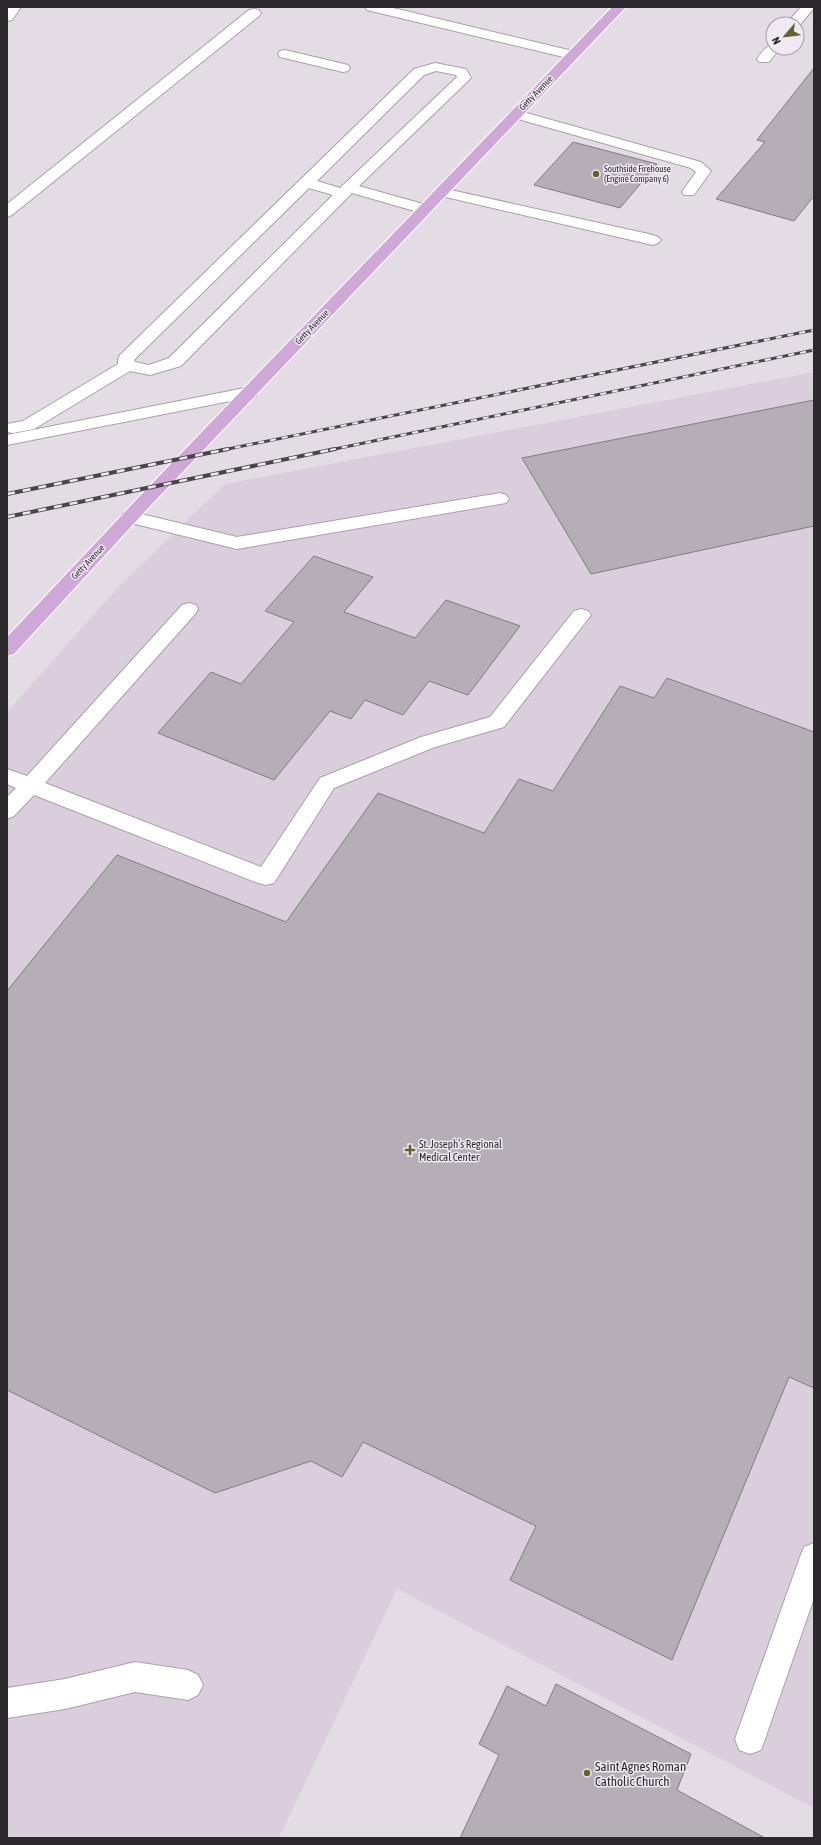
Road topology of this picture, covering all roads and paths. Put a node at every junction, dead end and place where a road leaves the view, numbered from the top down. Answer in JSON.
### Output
{"nodes":[{"id":1,"x":14,"y":7,"type":"edge"},
{"id":2,"x":372,"y":7,"type":"edge"},
{"id":3,"x":619,"y":7,"type":"edge"},
{"id":4,"x":808,"y":7,"type":"edge"},
{"id":5,"x":254,"y":13,"type":"dead end"},
{"id":6,"x":800,"y":16,"type":"edge"},
{"id":7,"x":7,"y":17,"type":"edge"},
{"id":8,"x":285,"y":54,"type":"dead end"},
{"id":9,"x":572,"y":56,"type":"junction"},
{"id":10,"x":766,"y":56,"type":"edge"},
{"id":11,"x":764,"y":59,"type":"dead end"},
{"id":12,"x":343,"y":68,"type":"dead end"},
{"id":13,"x":516,"y":114,"type":"junction"},
{"id":14,"x":306,"y":182,"type":"junction"},
{"id":15,"x":442,"y":192,"type":"junction"},
{"id":16,"x":689,"y":192,"type":"dead end"},
{"id":17,"x":344,"y":193,"type":"junction"},
{"id":18,"x":7,"y":212,"type":"edge"},
{"id":19,"x":420,"y":214,"type":"junction"},
{"id":20,"x":653,"y":240,"type":"dead end"},
{"id":21,"x":127,"y":366,"type":"junction"},
{"id":22,"x":250,"y":392,"type":"junction"},
{"id":23,"x":7,"y":428,"type":"edge"},
{"id":24,"x":7,"y":440,"type":"edge"},
{"id":25,"x":500,"y":499,"type":"dead end"},
{"id":26,"x":129,"y":517,"type":"junction"},
{"id":27,"x":189,"y":610,"type":"dead end"},
{"id":28,"x":581,"y":615,"type":"dead end"},
{"id":29,"x":7,"y":649,"type":"edge"},
{"id":30,"x":7,"y":776,"type":"edge"},
{"id":31,"x":29,"y":785,"type":"junction"},
{"id":32,"x":7,"y":811,"type":"edge"},
{"id":33,"x":814,"y":1557,"type":"edge"},
{"id":34,"x":188,"y":1685,"type":"dead end"},
{"id":35,"x":7,"y":1703,"type":"edge"},
{"id":36,"x":750,"y":1739,"type":"dead end"}],
"edges":[{"from":1,"to":7,"type":"lane"},
{"from":2,"to":9,"type":"lane"},
{"from":3,"to":9,"type":"main road","name":"Getty Avenue"},
{"from":4,"to":6,"type":"lane"},
{"from":5,"to":18,"type":"lane"},
{"from":8,"to":12,"type":"lane"},
{"from":9,"to":13,"type":"main road","name":"Getty Avenue"},
{"from":10,"to":11,"type":"lane"},
{"from":13,"to":15,"type":"main road","name":"Getty Avenue"},
{"from":13,"to":16,"type":"lane"},
{"from":14,"to":17,"type":"lane"},
{"from":14,"to":17,"type":"lane"},
{"from":14,"to":21,"type":"lane"},
{"from":15,"to":19,"type":"main road","name":"Getty Avenue"},
{"from":15,"to":20,"type":"lane"},
{"from":17,"to":19,"type":"lane"},
{"from":17,"to":21,"type":"lane"},
{"from":19,"to":22,"type":"main road","name":"Getty Avenue"},
{"from":21,"to":23,"type":"lane"},
{"from":22,"to":24,"type":"lane"},
{"from":22,"to":26,"type":"main road","name":"Getty Avenue"},
{"from":25,"to":26,"type":"lane"},
{"from":26,"to":29,"type":"main road","name":"Getty Avenue"},
{"from":27,"to":31,"type":"lane"},
{"from":28,"to":31,"type":"lane"},
{"from":30,"to":31,"type":"lane"},
{"from":31,"to":32,"type":"lane"},
{"from":33,"to":36,"type":"lane"},
{"from":34,"to":35,"type":"lane"}]}
